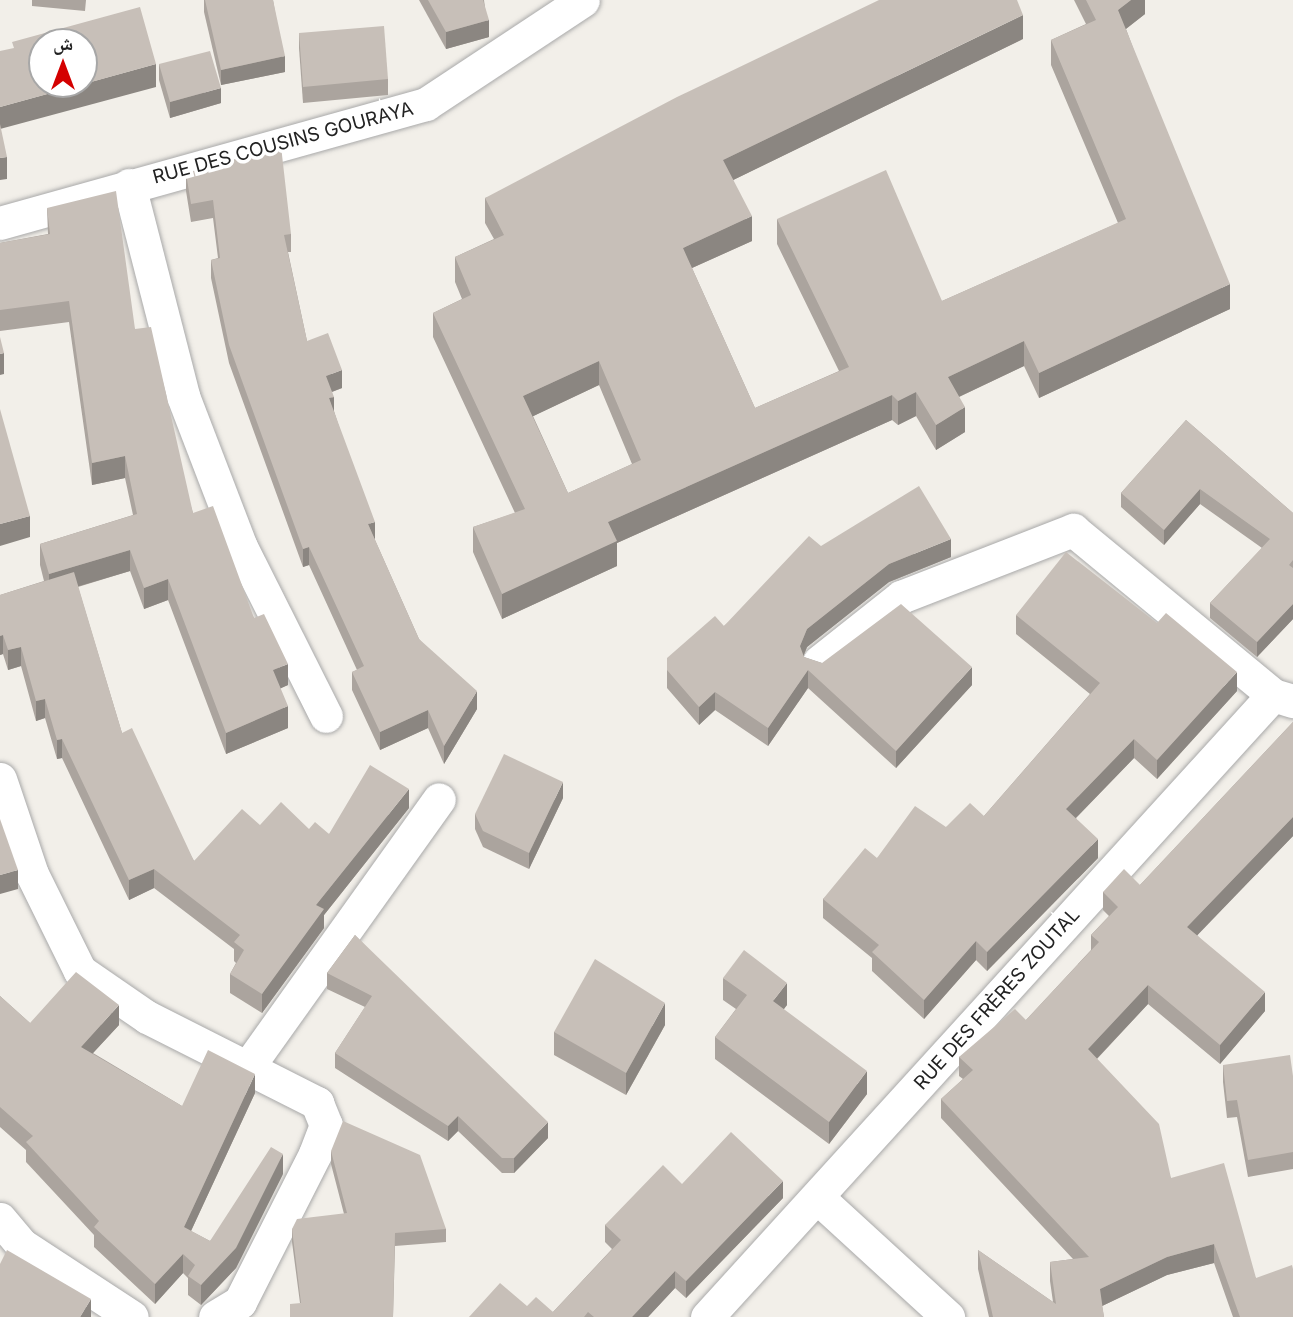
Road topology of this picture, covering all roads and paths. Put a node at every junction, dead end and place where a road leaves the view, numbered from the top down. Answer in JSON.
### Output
{"nodes":[{"id":1,"x":583,"y":0,"type":"edge"},
{"id":2,"x":128,"y":185,"type":"junction"},
{"id":3,"x":0,"y":223,"type":"edge"},
{"id":4,"x":819,"y":663,"type":"edge"},
{"id":5,"x":1283,"y":698,"type":"edge"},
{"id":6,"x":326,"y":716,"type":"dead end"},
{"id":7,"x":0,"y":779,"type":"edge"},
{"id":8,"x":439,"y":799,"type":"dead end"},
{"id":9,"x":250,"y":1065,"type":"junction"},
{"id":10,"x":817,"y":1197,"type":"junction"},
{"id":11,"x":0,"y":1219,"type":"edge"},
{"id":12,"x":132,"y":1317,"type":"edge"},
{"id":13,"x":215,"y":1317,"type":"edge"},
{"id":14,"x":707,"y":1317,"type":"edge"},
{"id":15,"x":948,"y":1317,"type":"edge"}],
"edges":[{"from":1,"to":2,"type":"street","name":"RUE DES COUSINS GOURAYA"},
{"from":2,"to":3,"type":"street","name":"RUE DES COUSINS GOURAYA"},
{"from":2,"to":6,"type":"street"},
{"from":4,"to":5,"type":"street"},
{"from":5,"to":10,"type":"street","name":"RUE DES FRÈRES ZOUTAL"},
{"from":7,"to":9,"type":"street"},
{"from":8,"to":9,"type":"street"},
{"from":9,"to":13,"type":"street"},
{"from":10,"to":14,"type":"street","name":"RUE DES FRÈRES ZOUTAL"},
{"from":10,"to":15,"type":"street"},
{"from":11,"to":12,"type":"street"}]}
